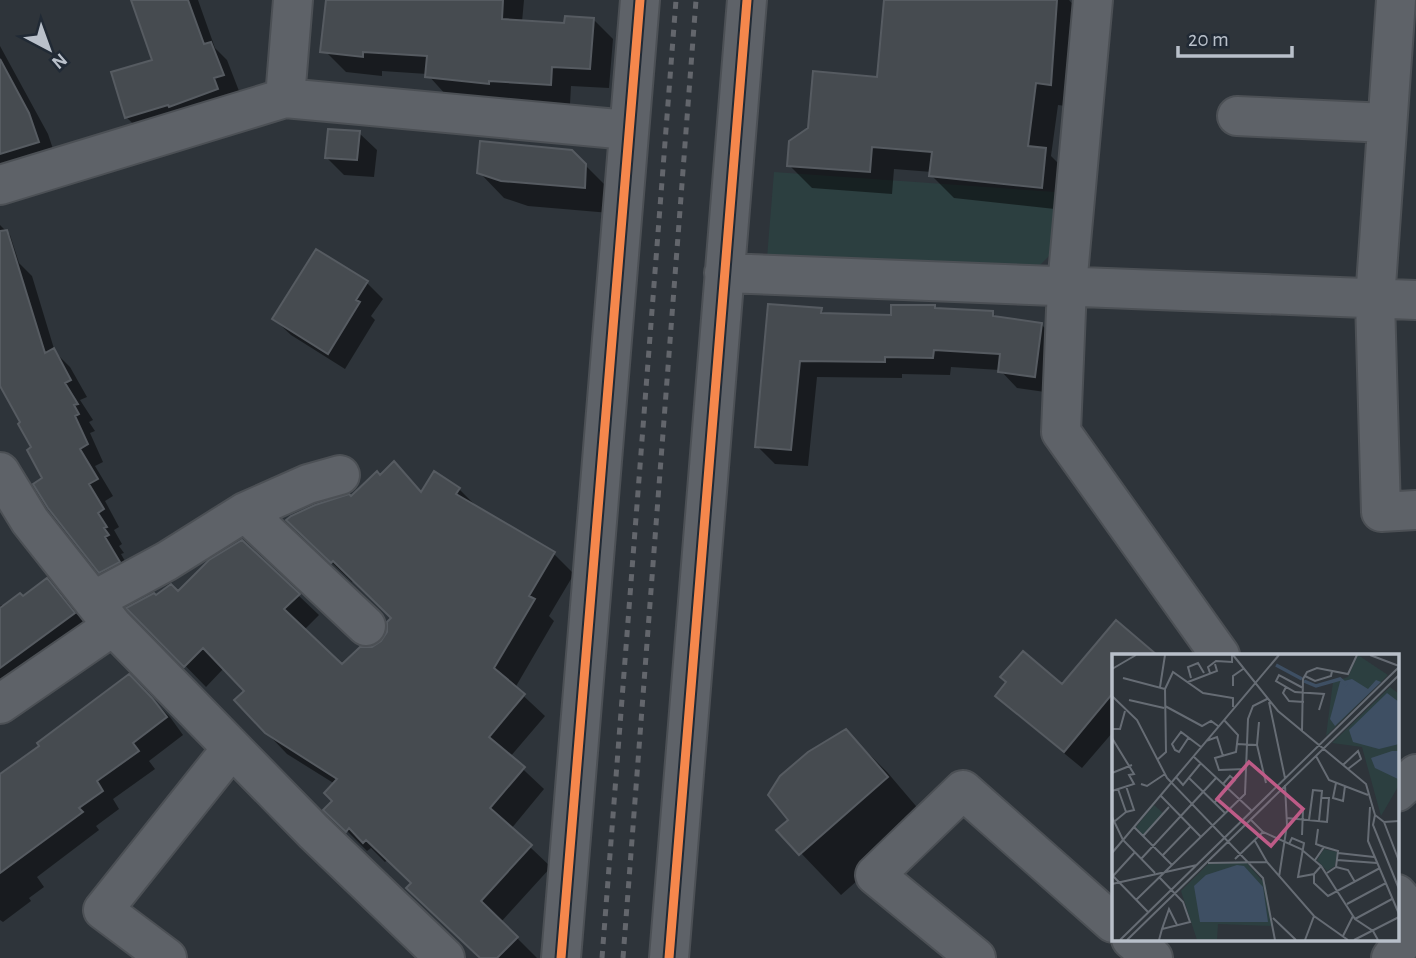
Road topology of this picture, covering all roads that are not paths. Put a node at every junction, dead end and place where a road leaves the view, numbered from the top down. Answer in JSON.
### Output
{"nodes":[{"id":1,"x":293,"y":0,"type":"edge"},
{"id":2,"x":640,"y":0,"type":"edge"},
{"id":3,"x":747,"y":0,"type":"edge"},
{"id":4,"x":1093,"y":0,"type":"edge"},
{"id":5,"x":1396,"y":0,"type":"edge"},
{"id":6,"x":285,"y":98,"type":"junction"},
{"id":7,"x":1237,"y":116,"type":"dead end"},
{"id":8,"x":1387,"y":123,"type":"junction"},
{"id":9,"x":628,"y":130,"type":"junction"},
{"id":10,"x":0,"y":184,"type":"edge"},
{"id":11,"x":724,"y":273,"type":"junction"},
{"id":12,"x":1067,"y":286,"type":"junction"},
{"id":13,"x":1375,"y":300,"type":"junction"},
{"id":14,"x":1416,"y":300,"type":"edge"},
{"id":15,"x":0,"y":472,"type":"edge"},
{"id":16,"x":340,"y":475,"type":"dead end"},
{"id":17,"x":1416,"y":510,"type":"edge"},
{"id":18,"x":244,"y":512,"type":"junction"},
{"id":19,"x":103,"y":613,"type":"junction"},
{"id":20,"x":366,"y":626,"type":"dead end"},
{"id":21,"x":1219,"y":654,"type":"edge"},
{"id":22,"x":0,"y":704,"type":"edge"},
{"id":23,"x":232,"y":748,"type":"junction"},
{"id":24,"x":1416,"y":774,"type":"edge"},
{"id":25,"x":1398,"y":791,"type":"edge"},
{"id":26,"x":1398,"y":895,"type":"edge"},
{"id":27,"x":1416,"y":917,"type":"edge"},
{"id":28,"x":1112,"y":922,"type":"edge"},
{"id":29,"x":1416,"y":923,"type":"edge"},
{"id":30,"x":1132,"y":940,"type":"edge"},
{"id":31,"x":1174,"y":940,"type":"edge"},
{"id":32,"x":167,"y":958,"type":"edge"},
{"id":33,"x":445,"y":958,"type":"edge"},
{"id":34,"x":561,"y":958,"type":"edge"},
{"id":35,"x":669,"y":958,"type":"edge"},
{"id":36,"x":976,"y":958,"type":"edge"},
{"id":37,"x":1153,"y":958,"type":"edge"},
{"id":38,"x":1160,"y":958,"type":"edge"},
{"id":39,"x":1391,"y":958,"type":"edge"}],
"edges":[{"from":1,"to":6,"type":"street"},
{"from":2,"to":9,"type":"street"},
{"from":3,"to":11,"type":"street"},
{"from":4,"to":12,"type":"street"},
{"from":5,"to":8,"type":"street"},
{"from":6,"to":9,"type":"street"},
{"from":6,"to":10,"type":"street"},
{"from":7,"to":8,"type":"street"},
{"from":8,"to":13,"type":"street"},
{"from":9,"to":34,"type":"street"},
{"from":11,"to":12,"type":"street"},
{"from":11,"to":35,"type":"street"},
{"from":12,"to":13,"type":"street"},
{"from":12,"to":21,"type":"street"},
{"from":13,"to":14,"type":"street"},
{"from":13,"to":17,"type":"street"},
{"from":15,"to":19,"type":"street"},
{"from":16,"to":18,"type":"street"},
{"from":18,"to":19,"type":"street"},
{"from":18,"to":20,"type":"street"},
{"from":19,"to":22,"type":"street"},
{"from":19,"to":23,"type":"street"},
{"from":23,"to":32,"type":"street"},
{"from":23,"to":33,"type":"street"},
{"from":24,"to":25,"type":"street"},
{"from":26,"to":27,"type":"street"},
{"from":28,"to":36,"type":"street"},
{"from":29,"to":39,"type":"street"},
{"from":30,"to":37,"type":"street"},
{"from":31,"to":38,"type":"street"}]}
